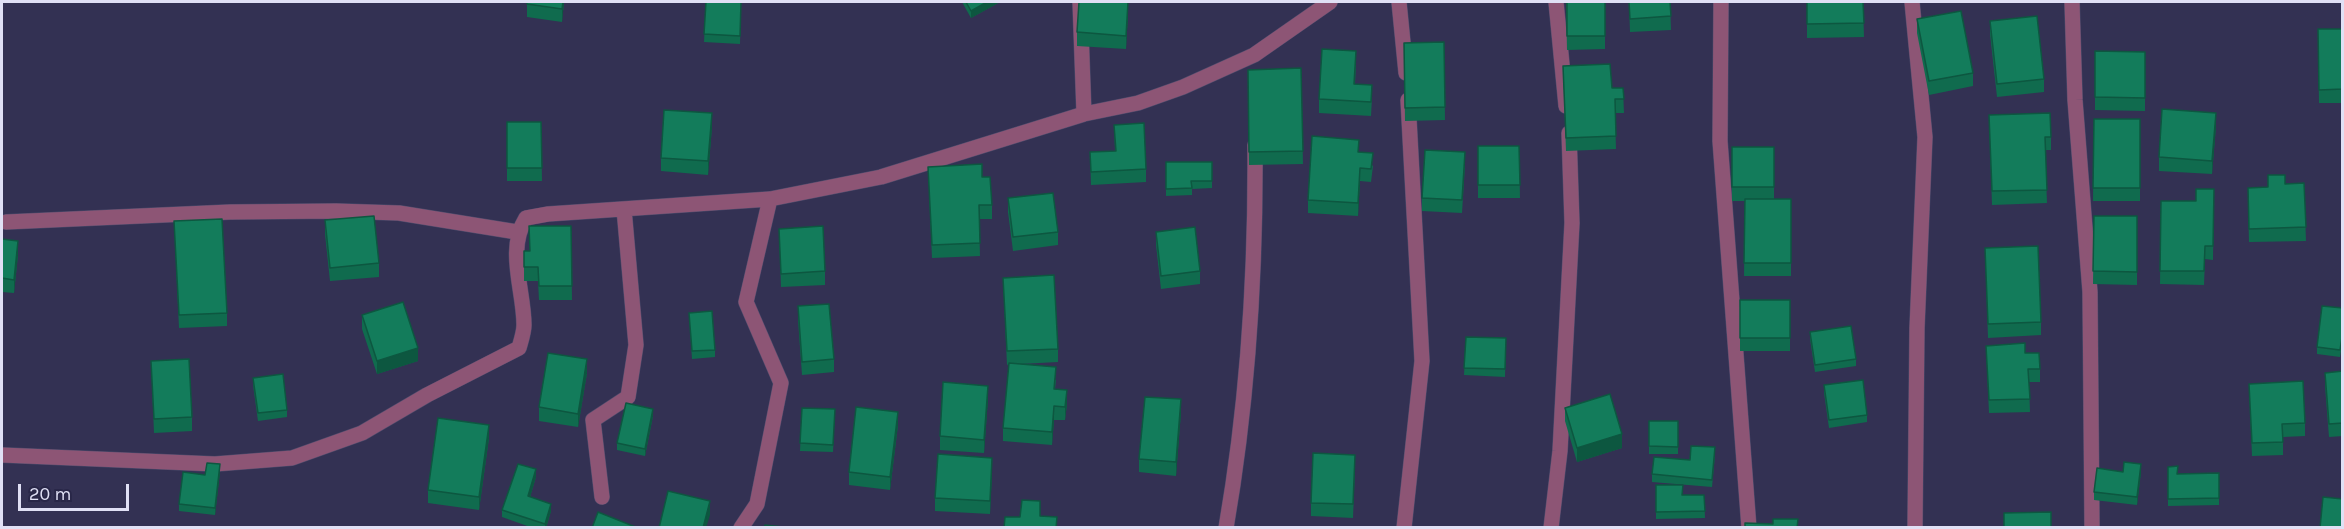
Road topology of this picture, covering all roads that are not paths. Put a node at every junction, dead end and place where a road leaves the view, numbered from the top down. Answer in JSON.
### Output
{"nodes":[{"id":1,"x":1080,"y":2,"type":"edge"},
{"id":2,"x":1330,"y":2,"type":"edge"},
{"id":3,"x":1399,"y":2,"type":"edge"},
{"id":4,"x":1556,"y":2,"type":"edge"},
{"id":5,"x":1721,"y":2,"type":"edge"},
{"id":6,"x":1912,"y":2,"type":"edge"},
{"id":7,"x":2072,"y":2,"type":"edge"},
{"id":8,"x":1254,"y":55,"type":"junction"},
{"id":9,"x":1254,"y":77,"type":"edge"},
{"id":10,"x":1084,"y":114,"type":"junction"},
{"id":11,"x":1255,"y":133,"type":"edge"},
{"id":12,"x":770,"y":199,"type":"junction"},
{"id":13,"x":624,"y":209,"type":"junction"},
{"id":14,"x":6,"y":222,"type":"dead end"},
{"id":15,"x":517,"y":232,"type":"junction"},
{"id":16,"x":2,"y":455,"type":"edge"},
{"id":17,"x":602,"y":497,"type":"dead end"},
{"id":18,"x":741,"y":528,"type":"edge"},
{"id":19,"x":1226,"y":528,"type":"edge"},
{"id":20,"x":1404,"y":528,"type":"edge"},
{"id":21,"x":1551,"y":528,"type":"edge"},
{"id":22,"x":1749,"y":528,"type":"edge"},
{"id":23,"x":1914,"y":528,"type":"edge"},
{"id":24,"x":2092,"y":528,"type":"edge"}],
"edges":[{"from":1,"to":10,"type":"street"},
{"from":2,"to":8,"type":"street"},
{"from":3,"to":20,"type":"street"},
{"from":4,"to":21,"type":"street"},
{"from":5,"to":22,"type":"street"},
{"from":6,"to":23,"type":"street"},
{"from":7,"to":24,"type":"street"},
{"from":8,"to":9,"type":"street"},
{"from":8,"to":10,"type":"street"},
{"from":10,"to":12,"type":"street"},
{"from":11,"to":19,"type":"street"},
{"from":12,"to":13,"type":"street"},
{"from":12,"to":18,"type":"street"},
{"from":13,"to":15,"type":"street"},
{"from":13,"to":17,"type":"street"},
{"from":14,"to":15,"type":"street"},
{"from":15,"to":16,"type":"street"}]}
